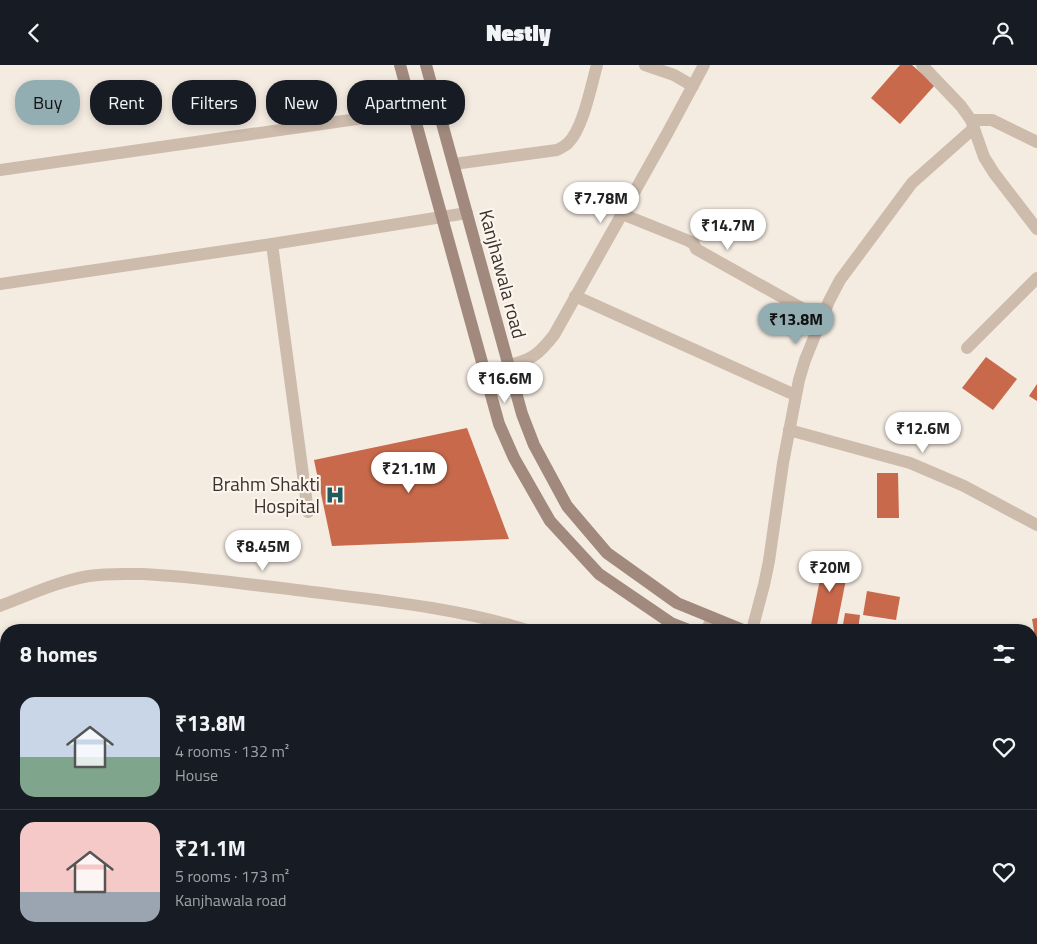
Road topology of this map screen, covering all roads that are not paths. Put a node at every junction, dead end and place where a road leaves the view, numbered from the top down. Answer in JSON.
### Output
{"nodes":[{"id":1,"x":400,"y":65,"type":"edge"},
{"id":2,"x":426,"y":65,"type":"edge"},
{"id":3,"x":597,"y":65,"type":"edge"},
{"id":4,"x":645,"y":65,"type":"edge"},
{"id":5,"x":704,"y":65,"type":"edge"},
{"id":6,"x":922,"y":65,"type":"edge"},
{"id":7,"x":404,"y":80,"type":"edge"},
{"id":8,"x":693,"y":86,"type":"junction"},
{"id":9,"x":347,"y":120,"type":"edge"},
{"id":10,"x":973,"y":124,"type":"junction"},
{"id":11,"x":417,"y":125,"type":"edge"},
{"id":12,"x":1037,"y":142,"type":"edge"},
{"id":13,"x":454,"y":164,"type":"junction"},
{"id":14,"x":0,"y":170,"type":"edge"},
{"id":15,"x":467,"y":213,"type":"junction"},
{"id":16,"x":622,"y":214,"type":"junction"},
{"id":17,"x":442,"y":216,"type":"junction"},
{"id":18,"x":1037,"y":229,"type":"edge"},
{"id":19,"x":272,"y":244,"type":"junction"},
{"id":20,"x":1037,"y":278,"type":"edge"},
{"id":21,"x":0,"y":284,"type":"edge"},
{"id":22,"x":575,"y":296,"type":"junction"},
{"id":23,"x":821,"y":319,"type":"junction"},
{"id":24,"x":967,"y":348,"type":"dead end"},
{"id":25,"x":508,"y":365,"type":"junction"},
{"id":26,"x":795,"y":395,"type":"junction"},
{"id":27,"x":789,"y":430,"type":"junction"},
{"id":28,"x":308,"y":512,"type":"dead end"},
{"id":29,"x":1037,"y":525,"type":"edge"},
{"id":30,"x":0,"y":606,"type":"edge"},
{"id":31,"x":713,"y":618,"type":"junction"},
{"id":32,"x":506,"y":624,"type":"edge"},
{"id":33,"x":674,"y":624,"type":"edge"},
{"id":34,"x":710,"y":624,"type":"edge"},
{"id":35,"x":728,"y":624,"type":"edge"},
{"id":36,"x":754,"y":624,"type":"edge"}],
"edges":[{"from":1,"to":7,"type":"main road"},
{"from":2,"to":13,"type":"main road","name":"Kanjhawala road"},
{"from":3,"to":13,"type":"street"},
{"from":4,"to":8,"type":"street"},
{"from":5,"to":8,"type":"street"},
{"from":6,"to":10,"type":"street"},
{"from":8,"to":16,"type":"street"},
{"from":9,"to":14,"type":"street"},
{"from":10,"to":12,"type":"street"},
{"from":10,"to":18,"type":"street"},
{"from":10,"to":23,"type":"street"},
{"from":11,"to":17,"type":"main road"},
{"from":13,"to":15,"type":"main road","name":"Kanjhawala road"},
{"from":15,"to":17,"type":"street"},
{"from":15,"to":25,"type":"main road","name":"Kanjhawala road"},
{"from":16,"to":22,"type":"street"},
{"from":16,"to":23,"type":"street"},
{"from":17,"to":19,"type":"street"},
{"from":17,"to":33,"type":"main road"},
{"from":19,"to":21,"type":"street"},
{"from":19,"to":28,"type":"street"},
{"from":20,"to":24,"type":"street"},
{"from":22,"to":25,"type":"street"},
{"from":22,"to":26,"type":"street"},
{"from":23,"to":26,"type":"street"},
{"from":25,"to":31,"type":"main road","name":"Kanjhawala road"},
{"from":26,"to":27,"type":"street"},
{"from":27,"to":29,"type":"street"},
{"from":27,"to":36,"type":"street"},
{"from":30,"to":32,"type":"street"},
{"from":31,"to":34,"type":"street"},
{"from":31,"to":35,"type":"main road","name":"Kanjhawala road"}]}
